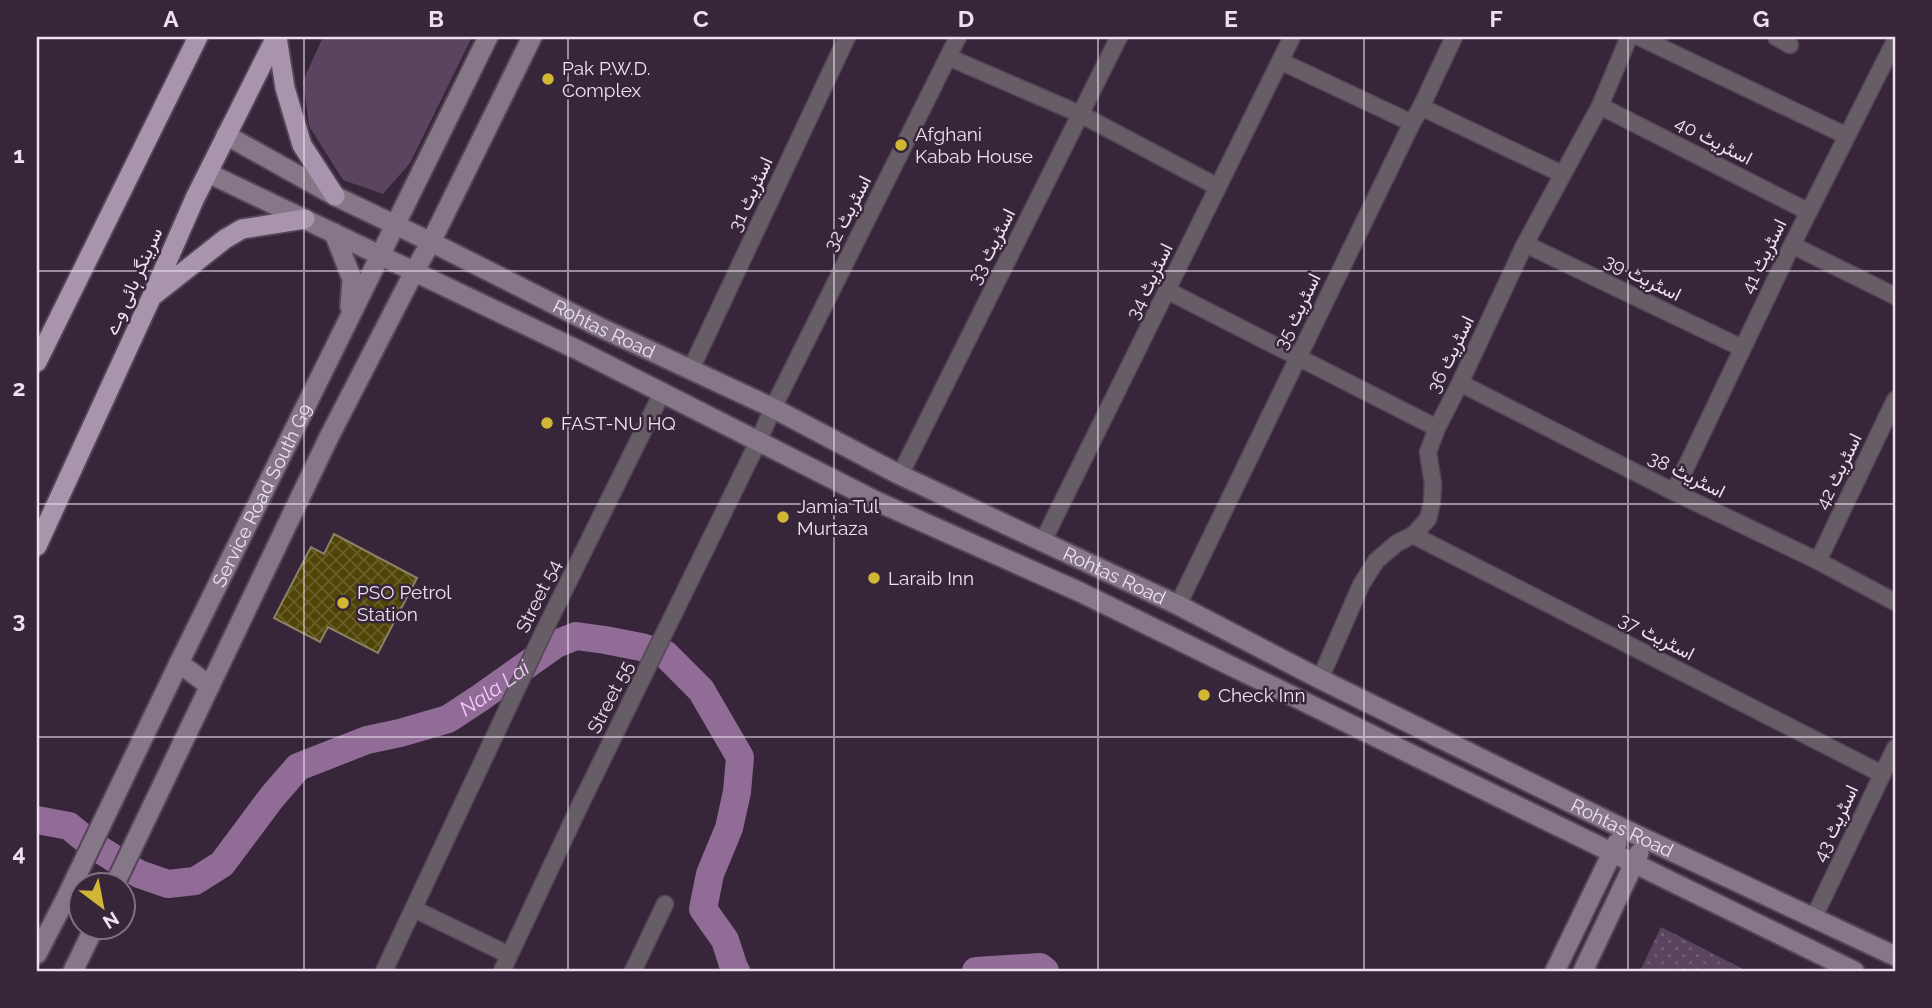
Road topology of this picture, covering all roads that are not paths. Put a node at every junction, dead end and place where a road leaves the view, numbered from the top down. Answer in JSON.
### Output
{"nodes":[{"id":1,"x":198,"y":37,"type":"edge"},
{"id":2,"x":276,"y":37,"type":"edge"},
{"id":3,"x":488,"y":37,"type":"edge"},
{"id":4,"x":532,"y":37,"type":"edge"},
{"id":5,"x":847,"y":37,"type":"edge"},
{"id":6,"x":958,"y":37,"type":"edge"},
{"id":7,"x":1119,"y":37,"type":"edge"},
{"id":8,"x":1292,"y":37,"type":"edge"},
{"id":9,"x":1454,"y":37,"type":"edge"},
{"id":10,"x":1629,"y":37,"type":"edge"},
{"id":11,"x":1639,"y":37,"type":"edge"},
{"id":12,"x":1895,"y":41,"type":"edge"},
{"id":13,"x":948,"y":57,"type":"junction"},
{"id":14,"x":1280,"y":61,"type":"junction"},
{"id":15,"x":1600,"y":106,"type":"junction"},
{"id":16,"x":1422,"y":107,"type":"junction"},
{"id":17,"x":1080,"y":114,"type":"junction"},
{"id":18,"x":1412,"y":123,"type":"junction"},
{"id":19,"x":226,"y":135,"type":"junction"},
{"id":20,"x":1847,"y":136,"type":"junction"},
{"id":21,"x":208,"y":173,"type":"junction"},
{"id":22,"x":1562,"y":174,"type":"junction"},
{"id":23,"x":1218,"y":187,"type":"junction"},
{"id":24,"x":335,"y":196,"type":"junction"},
{"id":25,"x":1809,"y":212,"type":"junction"},
{"id":26,"x":305,"y":219,"type":"junction"},
{"id":27,"x":395,"y":224,"type":"junction"},
{"id":28,"x":334,"y":233,"type":"junction"},
{"id":29,"x":432,"y":242,"type":"junction"},
{"id":30,"x":1525,"y":244,"type":"junction"},
{"id":31,"x":1792,"y":245,"type":"junction"},
{"id":32,"x":379,"y":255,"type":"junction"},
{"id":33,"x":414,"y":272,"type":"junction"},
{"id":34,"x":1168,"y":291,"type":"junction"},
{"id":35,"x":152,"y":296,"type":"junction"},
{"id":36,"x":1895,"y":296,"type":"edge"},
{"id":37,"x":346,"y":325,"type":"junction"},
{"id":38,"x":597,"y":326,"type":"junction"},
{"id":39,"x":1742,"y":348,"type":"junction"},
{"id":40,"x":580,"y":351,"type":"junction"},
{"id":41,"x":1298,"y":356,"type":"junction"},
{"id":42,"x":37,"y":362,"type":"edge"},
{"id":43,"x":691,"y":369,"type":"junction"},
{"id":44,"x":1460,"y":383,"type":"junction"},
{"id":45,"x":662,"y":393,"type":"junction"},
{"id":46,"x":1895,"y":400,"type":"edge"},
{"id":47,"x":773,"y":408,"type":"junction"},
{"id":48,"x":1437,"y":428,"type":"junction"},
{"id":49,"x":758,"y":442,"type":"junction"},
{"id":50,"x":900,"y":475,"type":"junction"},
{"id":51,"x":1674,"y":492,"type":"junction"},
{"id":52,"x":1413,"y":534,"type":"junction"},
{"id":53,"x":1042,"y":543,"type":"junction"},
{"id":54,"x":37,"y":546,"type":"edge"},
{"id":55,"x":1818,"y":561,"type":"junction"},
{"id":56,"x":1895,"y":602,"type":"edge"},
{"id":57,"x":1178,"y":605,"type":"junction"},
{"id":58,"x":179,"y":663,"type":"junction"},
{"id":59,"x":1320,"y":679,"type":"junction"},
{"id":60,"x":210,"y":686,"type":"junction"},
{"id":61,"x":1895,"y":748,"type":"edge"},
{"id":62,"x":1882,"y":774,"type":"junction"},
{"id":63,"x":1622,"y":828,"type":"junction"},
{"id":64,"x":1646,"y":840,"type":"junction"},
{"id":65,"x":1614,"y":853,"type":"junction"},
{"id":66,"x":1635,"y":863,"type":"junction"},
{"id":67,"x":121,"y":872,"type":"edge"},
{"id":68,"x":665,"y":904,"type":"dead end"},
{"id":69,"x":414,"y":909,"type":"junction"},
{"id":70,"x":1814,"y":917,"type":"junction"},
{"id":71,"x":87,"y":942,"type":"edge"},
{"id":72,"x":37,"y":954,"type":"edge"},
{"id":73,"x":509,"y":955,"type":"junction"},
{"id":74,"x":1895,"y":956,"type":"edge"},
{"id":75,"x":73,"y":971,"type":"edge"},
{"id":76,"x":384,"y":971,"type":"edge"},
{"id":77,"x":502,"y":971,"type":"edge"},
{"id":78,"x":633,"y":971,"type":"edge"},
{"id":79,"x":1555,"y":971,"type":"edge"},
{"id":80,"x":1583,"y":971,"type":"edge"},
{"id":81,"x":1854,"y":971,"type":"edge"}],
"edges":[{"from":1,"to":42,"type":"highway"},
{"from":2,"to":19,"type":"highway","name":"سرینگر ہائی وے"},
{"from":2,"to":24,"type":"highway"},
{"from":3,"to":27,"type":"main road","name":"Service Road South G9"},
{"from":4,"to":29,"type":"main road","name":"Service Road South G9"},
{"from":5,"to":43,"type":"street","name":"اسٹریٹ 31"},
{"from":6,"to":13,"type":"street","name":"اسٹریٹ 32"},
{"from":7,"to":17,"type":"street","name":"اسٹریٹ 33"},
{"from":8,"to":14,"type":"street","name":"اسٹریٹ 34"},
{"from":9,"to":16,"type":"street","name":"اسٹریٹ 35"},
{"from":10,"to":15,"type":"street","name":"اسٹریٹ 36"},
{"from":11,"to":20,"type":"street"},
{"from":12,"to":20,"type":"street","name":"اسٹریٹ 41"},
{"from":13,"to":17,"type":"street"},
{"from":13,"to":47,"type":"street","name":"اسٹریٹ 32"},
{"from":14,"to":18,"type":"street"},
{"from":14,"to":23,"type":"street","name":"اسٹریٹ 34"},
{"from":15,"to":22,"type":"street","name":"اسٹریٹ 36"},
{"from":15,"to":25,"type":"street","name":"اسٹریٹ 40"},
{"from":16,"to":18,"type":"street","name":"اسٹریٹ 35"},
{"from":16,"to":22,"type":"street"},
{"from":17,"to":23,"type":"street"},
{"from":17,"to":50,"type":"street","name":"اسٹریٹ 33"},
{"from":18,"to":41,"type":"street","name":"اسٹریٹ 35"},
{"from":19,"to":21,"type":"highway","name":"سرینگر ہائی وے"},
{"from":19,"to":24,"type":"main road","name":"Rohtas Road"},
{"from":20,"to":25,"type":"street","name":"اسٹریٹ 41"},
{"from":21,"to":26,"type":"main road","name":"Rohtas Road"},
{"from":21,"to":35,"type":"highway","name":"سرینگر ہائی وے"},
{"from":22,"to":30,"type":"street","name":"اسٹریٹ 36"},
{"from":23,"to":34,"type":"street","name":"اسٹریٹ 34"},
{"from":24,"to":27,"type":"main road","name":"Rohtas Road"},
{"from":25,"to":31,"type":"street","name":"اسٹریٹ 41"},
{"from":26,"to":28,"type":"main road","name":"Rohtas Road"},
{"from":26,"to":35,"type":"highway"},
{"from":27,"to":29,"type":"main road","name":"Rohtas Road"},
{"from":27,"to":32,"type":"main road","name":"Service Road South G9"},
{"from":28,"to":32,"type":"main road","name":"Rohtas Road"},
{"from":28,"to":37,"type":"main road"},
{"from":29,"to":33,"type":"main road","name":"Service Road South G9"},
{"from":29,"to":38,"type":"main road","name":"Rohtas Road"},
{"from":30,"to":39,"type":"street","name":"اسٹریٹ 39"},
{"from":30,"to":44,"type":"street","name":"اسٹریٹ 36"},
{"from":31,"to":36,"type":"street"},
{"from":31,"to":39,"type":"street","name":"اسٹریٹ 41"},
{"from":32,"to":33,"type":"main road","name":"Rohtas Road"},
{"from":32,"to":37,"type":"main road","name":"Service Road South G9"},
{"from":33,"to":40,"type":"main road","name":"Rohtas Road"},
{"from":33,"to":60,"type":"main road","name":"Service Road South G9"},
{"from":34,"to":41,"type":"street"},
{"from":34,"to":53,"type":"street","name":"اسٹریٹ 34"},
{"from":35,"to":54,"type":"highway","name":"سرینگر ہائی وے"},
{"from":37,"to":58,"type":"main road","name":"Service Road South G9"},
{"from":38,"to":40,"type":"main road"},
{"from":38,"to":43,"type":"main road","name":"Rohtas Road"},
{"from":39,"to":51,"type":"street","name":"اسٹریٹ 41"},
{"from":40,"to":45,"type":"main road","name":"Rohtas Road"},
{"from":41,"to":48,"type":"street"},
{"from":41,"to":57,"type":"street","name":"اسٹریٹ 35"},
{"from":43,"to":47,"type":"main road","name":"Rohtas Road"},
{"from":44,"to":48,"type":"street","name":"اسٹریٹ 36"},
{"from":44,"to":51,"type":"street","name":"اسٹریٹ 38"},
{"from":45,"to":49,"type":"main road","name":"Rohtas Road"},
{"from":45,"to":69,"type":"street","name":"Street 54"},
{"from":46,"to":55,"type":"street","name":"اسٹریٹ 42"},
{"from":47,"to":49,"type":"street","name":"اسٹریٹ 32"},
{"from":47,"to":50,"type":"main road","name":"Rohtas Road"},
{"from":48,"to":52,"type":"street","name":"اسٹریٹ 36"},
{"from":49,"to":65,"type":"main road","name":"Rohtas Road"},
{"from":49,"to":73,"type":"street","name":"Street 55"},
{"from":50,"to":53,"type":"main road","name":"Rohtas Road"},
{"from":51,"to":55,"type":"street","name":"اسٹریٹ 38"},
{"from":52,"to":59,"type":"street","name":"اسٹریٹ 36"},
{"from":52,"to":62,"type":"street","name":"اسٹریٹ 37"},
{"from":53,"to":57,"type":"main road","name":"Rohtas Road"},
{"from":55,"to":56,"type":"street","name":"اسٹریٹ 38"},
{"from":57,"to":59,"type":"main road","name":"Rohtas Road"},
{"from":58,"to":60,"type":"main road"},
{"from":58,"to":72,"type":"main road","name":"Service Road South G9"},
{"from":59,"to":63,"type":"main road","name":"Rohtas Road"},
{"from":60,"to":67,"type":"main road","name":"Service Road South G9"},
{"from":61,"to":62,"type":"street","name":"اسٹریٹ 43"},
{"from":62,"to":70,"type":"street","name":"اسٹریٹ 43"},
{"from":63,"to":64,"type":"main road","name":"Rohtas Road"},
{"from":63,"to":65,"type":"main road"},
{"from":64,"to":66,"type":"main road"},
{"from":64,"to":70,"type":"main road","name":"Rohtas Road"},
{"from":65,"to":66,"type":"main road","name":"Rohtas Road"},
{"from":65,"to":79,"type":"main road"},
{"from":66,"to":80,"type":"main road"},
{"from":66,"to":81,"type":"main road","name":"Rohtas Road"},
{"from":68,"to":78,"type":"street"},
{"from":69,"to":73,"type":"street"},
{"from":69,"to":76,"type":"street","name":"Street 54"},
{"from":70,"to":74,"type":"main road","name":"Rohtas Road"},
{"from":71,"to":75,"type":"main road"},
{"from":73,"to":77,"type":"street","name":"Street 55"}]}
